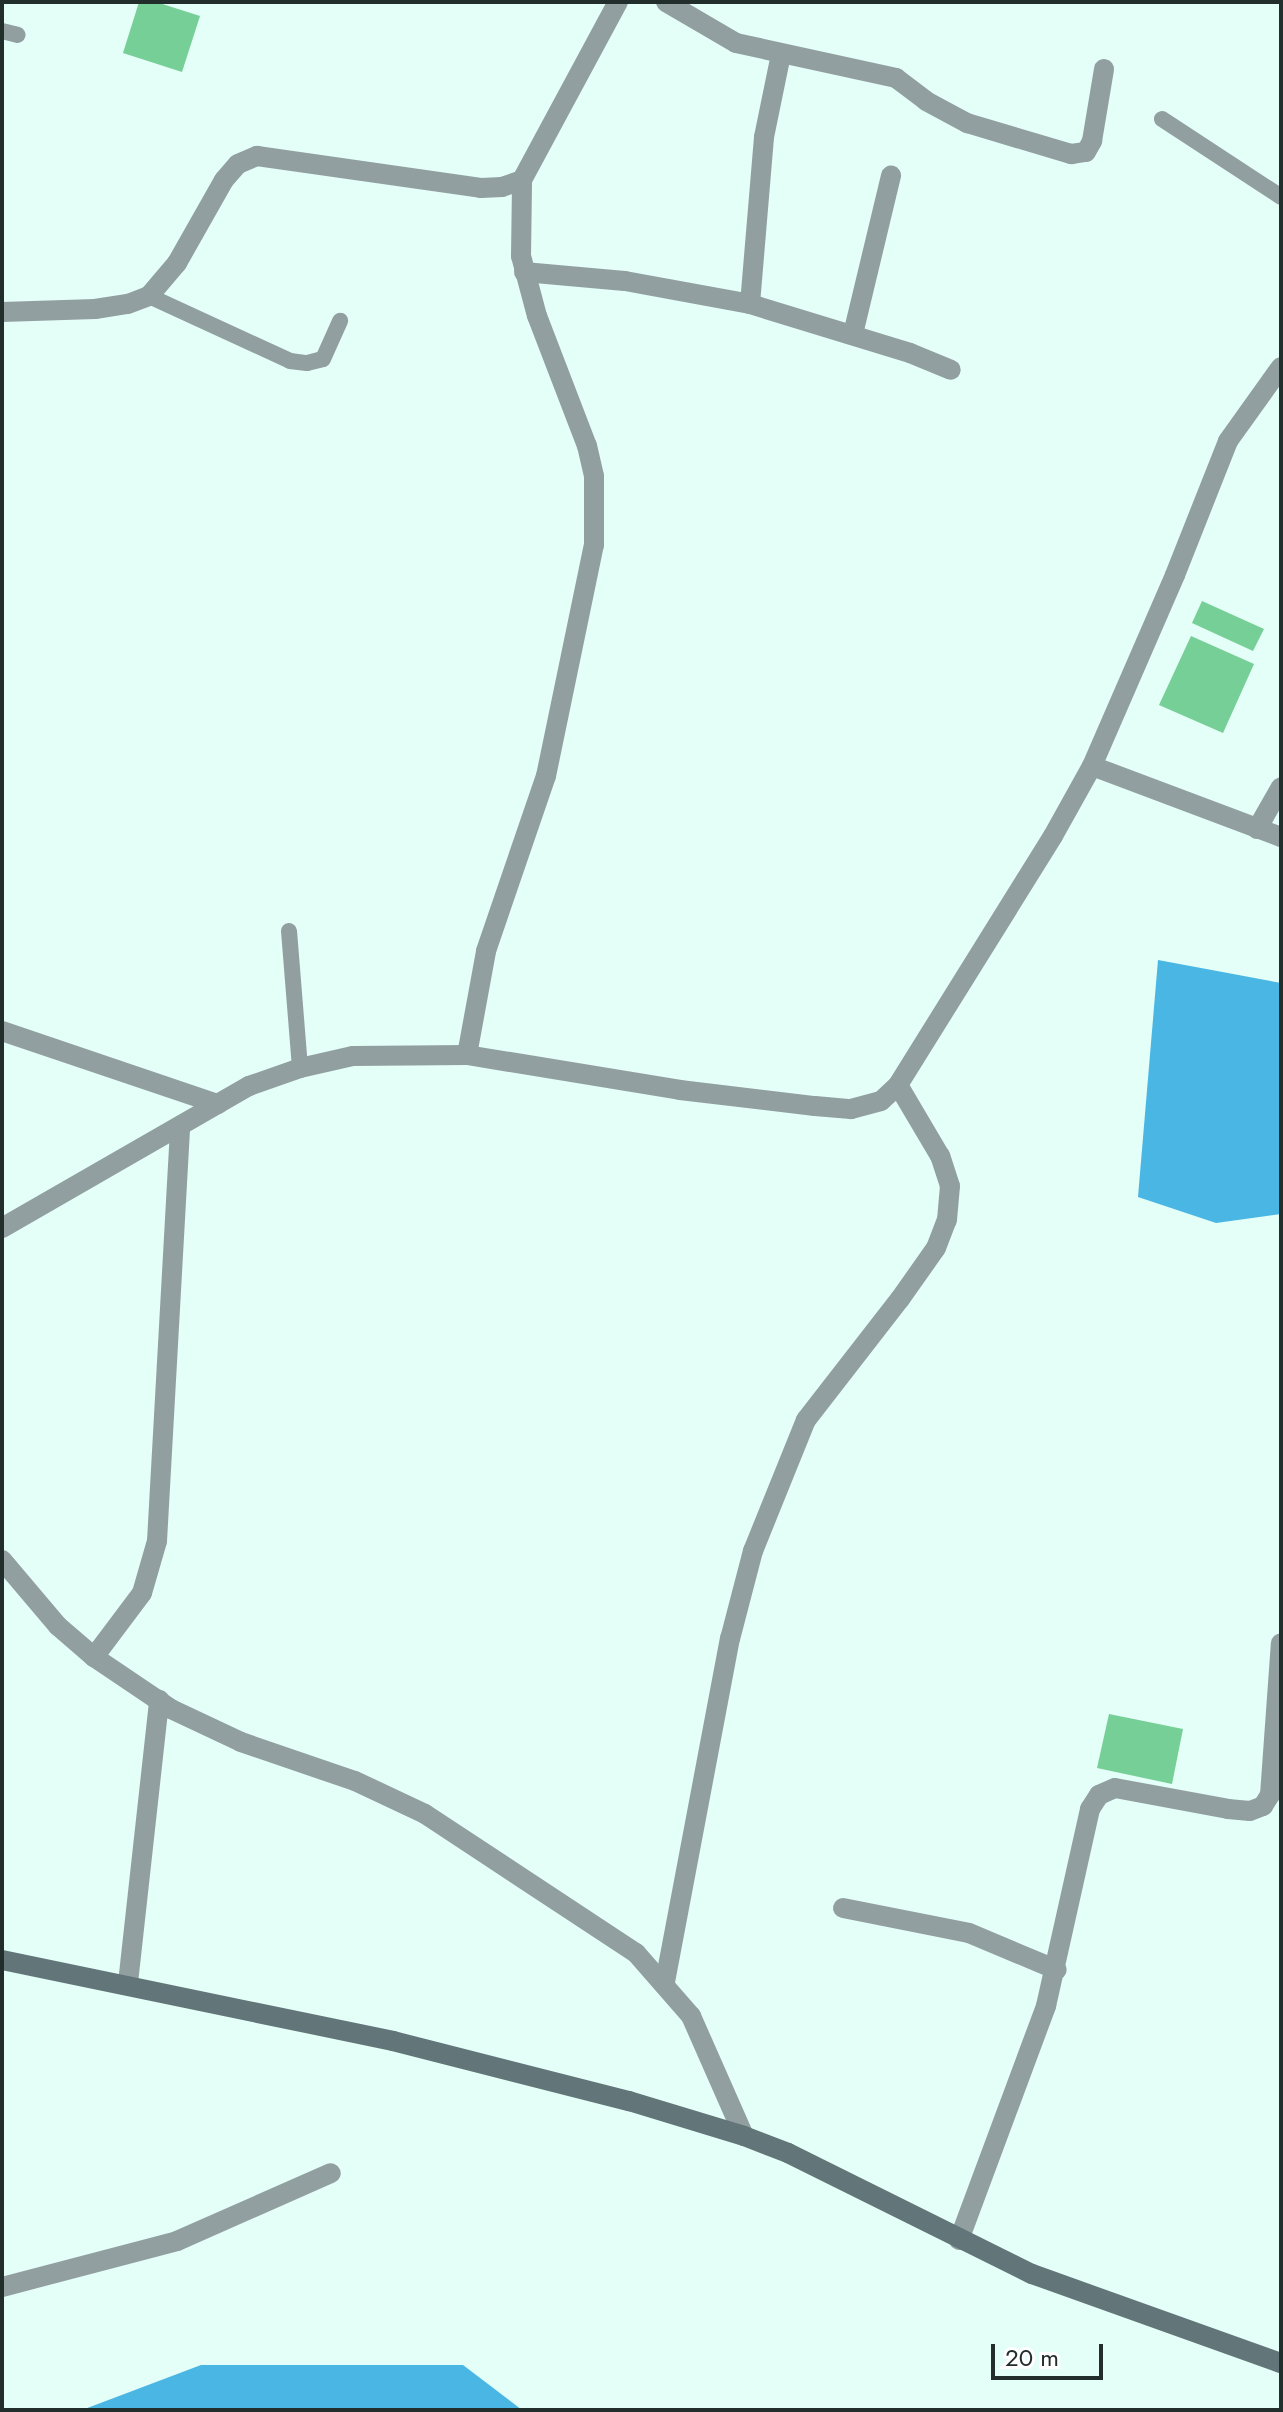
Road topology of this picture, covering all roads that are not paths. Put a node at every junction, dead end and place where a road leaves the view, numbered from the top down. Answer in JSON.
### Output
{"nodes":[{"id":1,"x":618,"y":2,"type":"edge"},
{"id":2,"x":666,"y":2,"type":"edge"},
{"id":3,"x":781,"y":54,"type":"junction"},
{"id":4,"x":1104,"y":69,"type":"dead end"},
{"id":5,"x":1162,"y":119,"type":"dead end"},
{"id":6,"x":891,"y":176,"type":"dead end"},
{"id":7,"x":522,"y":180,"type":"junction"},
{"id":8,"x":1281,"y":197,"type":"edge"},
{"id":9,"x":524,"y":272,"type":"junction"},
{"id":10,"x":149,"y":296,"type":"junction"},
{"id":11,"x":750,"y":304,"type":"junction"},
{"id":12,"x":2,"y":312,"type":"edge"},
{"id":13,"x":340,"y":321,"type":"dead end"},
{"id":14,"x":853,"y":334,"type":"junction"},
{"id":15,"x":1281,"y":367,"type":"edge"},
{"id":16,"x":951,"y":370,"type":"dead end"},
{"id":17,"x":1092,"y":766,"type":"junction"},
{"id":18,"x":1281,"y":787,"type":"edge"},
{"id":19,"x":1257,"y":829,"type":"junction"},
{"id":20,"x":1281,"y":837,"type":"edge"},
{"id":21,"x":289,"y":931,"type":"dead end"},
{"id":22,"x":2,"y":1031,"type":"edge"},
{"id":23,"x":467,"y":1055,"type":"junction"},
{"id":24,"x":300,"y":1068,"type":"junction"},
{"id":25,"x":898,"y":1085,"type":"junction"},
{"id":26,"x":218,"y":1104,"type":"junction"},
{"id":27,"x":180,"y":1126,"type":"junction"},
{"id":28,"x":2,"y":1228,"type":"edge"},
{"id":29,"x":2,"y":1560,"type":"edge"},
{"id":30,"x":1281,"y":1643,"type":"edge"},
{"id":31,"x":94,"y":1657,"type":"junction"},
{"id":32,"x":159,"y":1700,"type":"junction"},
{"id":33,"x":843,"y":1908,"type":"dead end"},
{"id":34,"x":2,"y":1960,"type":"edge"},
{"id":35,"x":1057,"y":1970,"type":"junction"},
{"id":36,"x":665,"y":1982,"type":"junction"},
{"id":37,"x":128,"y":1983,"type":"junction"},
{"id":38,"x":744,"y":2136,"type":"junction"},
{"id":39,"x":331,"y":2173,"type":"dead end"},
{"id":40,"x":959,"y":2240,"type":"junction"},
{"id":41,"x":2,"y":2287,"type":"edge"},
{"id":42,"x":1281,"y":2363,"type":"edge"}],
"edges":[{"from":1,"to":7,"type":"street"},
{"from":2,"to":3,"type":"street"},
{"from":3,"to":4,"type":"street"},
{"from":3,"to":11,"type":"street"},
{"from":5,"to":8,"type":"lane"},
{"from":6,"to":14,"type":"street"},
{"from":7,"to":9,"type":"street"},
{"from":7,"to":10,"type":"street"},
{"from":9,"to":11,"type":"street"},
{"from":9,"to":23,"type":"street"},
{"from":10,"to":12,"type":"street"},
{"from":10,"to":13,"type":"lane"},
{"from":11,"to":14,"type":"street"},
{"from":14,"to":16,"type":"street"},
{"from":15,"to":17,"type":"street"},
{"from":17,"to":19,"type":"street"},
{"from":17,"to":25,"type":"street"},
{"from":18,"to":19,"type":"street"},
{"from":19,"to":20,"type":"street"},
{"from":21,"to":24,"type":"lane"},
{"from":22,"to":26,"type":"street"},
{"from":23,"to":24,"type":"street"},
{"from":23,"to":25,"type":"street"},
{"from":24,"to":26,"type":"street"},
{"from":25,"to":36,"type":"street"},
{"from":26,"to":27,"type":"street"},
{"from":27,"to":28,"type":"street"},
{"from":27,"to":31,"type":"street"},
{"from":29,"to":31,"type":"street"},
{"from":30,"to":35,"type":"street"},
{"from":31,"to":32,"type":"street"},
{"from":32,"to":36,"type":"street"},
{"from":32,"to":37,"type":"street"},
{"from":33,"to":35,"type":"street"},
{"from":34,"to":37,"type":"main road"},
{"from":35,"to":40,"type":"street"},
{"from":36,"to":38,"type":"street"},
{"from":37,"to":38,"type":"main road"},
{"from":38,"to":40,"type":"main road"},
{"from":39,"to":41,"type":"street"},
{"from":40,"to":42,"type":"main road"}]}
